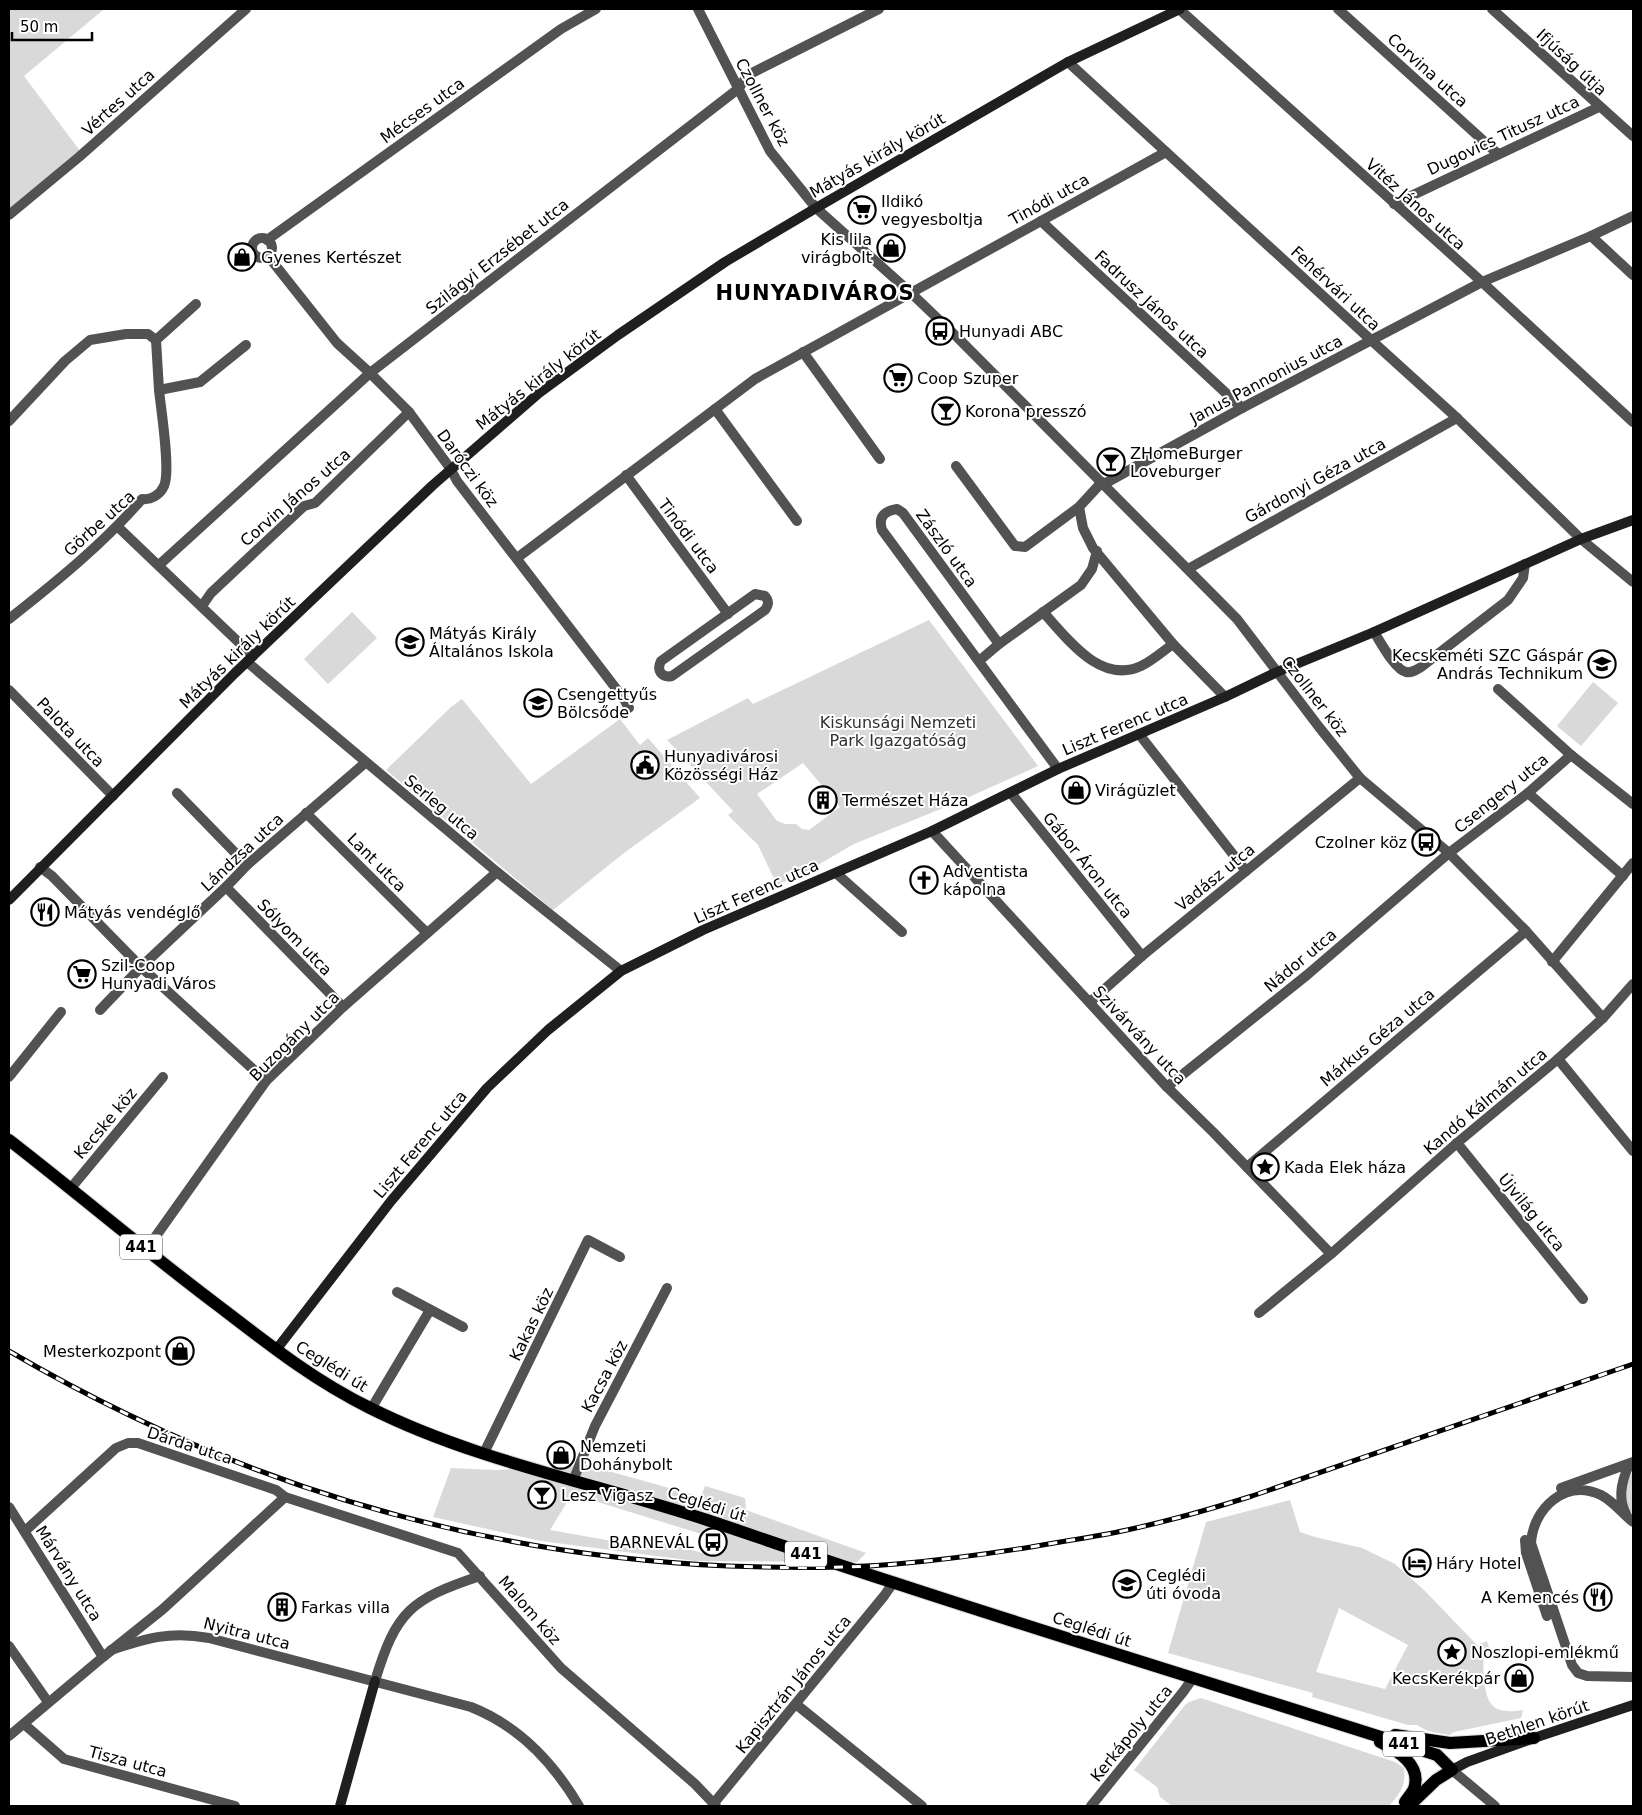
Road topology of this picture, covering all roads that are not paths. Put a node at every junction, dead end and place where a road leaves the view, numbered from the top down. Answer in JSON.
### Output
{"nodes":[{"id":1,"x":246,"y":9,"type":"edge"},
{"id":2,"x":596,"y":9,"type":"edge"},
{"id":3,"x":698,"y":9,"type":"edge"},
{"id":4,"x":879,"y":9,"type":"edge"},
{"id":5,"x":1179,"y":9,"type":"edge"},
{"id":6,"x":1338,"y":9,"type":"edge"},
{"id":7,"x":1492,"y":9,"type":"edge"},
{"id":8,"x":1068,"y":62,"type":"junction"},
{"id":9,"x":738,"y":89,"type":"junction"},
{"id":10,"x":1599,"y":107,"type":"junction"},
{"id":11,"x":1633,"y":136,"type":"edge"},
{"id":12,"x":1166,"y":152,"type":"junction"},
{"id":13,"x":1498,"y":154,"type":"junction"},
{"id":14,"x":1394,"y":204,"type":"junction"},
{"id":15,"x":816,"y":208,"type":"junction"},
{"id":16,"x":9,"y":215,"type":"edge"},
{"id":17,"x":1633,"y":216,"type":"edge"},
{"id":18,"x":1041,"y":221,"type":"junction"},
{"id":19,"x":1591,"y":236,"type":"junction"},
{"id":20,"x":267,"y":240,"type":"junction"},
{"id":21,"x":268,"y":256,"type":"junction"},
{"id":22,"x":1633,"y":275,"type":"edge"},
{"id":23,"x":1482,"y":282,"type":"junction"},
{"id":24,"x":911,"y":293,"type":"junction"},
{"id":25,"x":196,"y":304,"type":"dead end"},
{"id":26,"x":156,"y":340,"type":"junction"},
{"id":27,"x":1371,"y":340,"type":"junction"},
{"id":28,"x":246,"y":345,"type":"dead end"},
{"id":29,"x":803,"y":352,"type":"junction"},
{"id":30,"x":370,"y":373,"type":"junction"},
{"id":31,"x":159,"y":390,"type":"junction"},
{"id":32,"x":1242,"y":408,"type":"junction"},
{"id":33,"x":715,"y":409,"type":"junction"},
{"id":34,"x":409,"y":412,"type":"junction"},
{"id":35,"x":1457,"y":418,"type":"junction"},
{"id":36,"x":9,"y":421,"type":"edge"},
{"id":37,"x":1633,"y":422,"type":"edge"},
{"id":38,"x":880,"y":459,"type":"dead end"},
{"id":39,"x":956,"y":466,"type":"dead end"},
{"id":40,"x":450,"y":468,"type":"junction"},
{"id":41,"x":626,"y":475,"type":"junction"},
{"id":42,"x":1103,"y":483,"type":"junction"},
{"id":43,"x":1079,"y":507,"type":"junction"},
{"id":44,"x":1633,"y":520,"type":"edge"},
{"id":45,"x":797,"y":521,"type":"dead end"},
{"id":46,"x":118,"y":527,"type":"junction"},
{"id":47,"x":1580,"y":539,"type":"junction"},
{"id":48,"x":1097,"y":551,"type":"junction"},
{"id":49,"x":517,"y":558,"type":"junction"},
{"id":50,"x":1525,"y":564,"type":"junction"},
{"id":51,"x":159,"y":565,"type":"junction"},
{"id":52,"x":1188,"y":569,"type":"junction"},
{"id":53,"x":1633,"y":582,"type":"edge"},
{"id":54,"x":202,"y":606,"type":"junction"},
{"id":55,"x":1043,"y":612,"type":"junction"},
{"id":56,"x":728,"y":614,"type":"junction"},
{"id":57,"x":9,"y":619,"type":"edge"},
{"id":58,"x":1374,"y":632,"type":"junction"},
{"id":59,"x":999,"y":644,"type":"junction"},
{"id":60,"x":1173,"y":644,"type":"junction"},
{"id":61,"x":250,"y":659,"type":"junction"},
{"id":62,"x":979,"y":661,"type":"junction"},
{"id":63,"x":1277,"y":672,"type":"junction"},
{"id":64,"x":1498,"y":688,"type":"dead end"},
{"id":65,"x":9,"y":690,"type":"edge"},
{"id":66,"x":1225,"y":697,"type":"junction"},
{"id":67,"x":629,"y":708,"type":"dead end"},
{"id":68,"x":1139,"y":734,"type":"junction"},
{"id":69,"x":1571,"y":756,"type":"junction"},
{"id":70,"x":365,"y":763,"type":"junction"},
{"id":71,"x":1058,"y":769,"type":"junction"},
{"id":72,"x":1360,"y":778,"type":"junction"},
{"id":73,"x":1528,"y":792,"type":"junction"},
{"id":74,"x":177,"y":793,"type":"dead end"},
{"id":75,"x":1011,"y":793,"type":"junction"},
{"id":76,"x":113,"y":796,"type":"junction"},
{"id":77,"x":1633,"y":804,"type":"edge"},
{"id":78,"x":306,"y":813,"type":"junction"},
{"id":79,"x":932,"y":831,"type":"junction"},
{"id":80,"x":1449,"y":853,"type":"junction"},
{"id":81,"x":1633,"y":863,"type":"edge"},
{"id":82,"x":248,"y":865,"type":"junction"},
{"id":83,"x":40,"y":867,"type":"junction"},
{"id":84,"x":1246,"y":871,"type":"junction"},
{"id":85,"x":497,"y":872,"type":"junction"},
{"id":86,"x":836,"y":873,"type":"junction"},
{"id":87,"x":1623,"y":876,"type":"junction"},
{"id":88,"x":226,"y":888,"type":"junction"},
{"id":89,"x":9,"y":900,"type":"edge"},
{"id":90,"x":1526,"y":930,"type":"junction"},
{"id":91,"x":902,"y":932,"type":"dead end"},
{"id":92,"x":427,"y":933,"type":"junction"},
{"id":93,"x":1142,"y":956,"type":"junction"},
{"id":94,"x":1552,"y":962,"type":"junction"},
{"id":95,"x":141,"y":967,"type":"junction"},
{"id":96,"x":621,"y":971,"type":"junction"},
{"id":97,"x":1633,"y":984,"type":"edge"},
{"id":98,"x":1090,"y":1002,"type":"junction"},
{"id":99,"x":343,"y":1007,"type":"junction"},
{"id":100,"x":100,"y":1010,"type":"dead end"},
{"id":101,"x":61,"y":1012,"type":"dead end"},
{"id":102,"x":1603,"y":1018,"type":"junction"},
{"id":103,"x":1558,"y":1059,"type":"junction"},
{"id":104,"x":9,"y":1077,"type":"edge"},
{"id":105,"x":163,"y":1077,"type":"dead end"},
{"id":106,"x":266,"y":1081,"type":"junction"},
{"id":107,"x":1167,"y":1087,"type":"junction"},
{"id":108,"x":9,"y":1140,"type":"edge"},
{"id":109,"x":1457,"y":1143,"type":"junction"},
{"id":110,"x":1633,"y":1152,"type":"edge"},
{"id":111,"x":1247,"y":1167,"type":"junction"},
{"id":112,"x":71,"y":1188,"type":"junction"},
{"id":113,"x":146,"y":1250,"type":"junction"},
{"id":114,"x":1331,"y":1254,"type":"junction"},
{"id":115,"x":620,"y":1257,"type":"dead end"},
{"id":116,"x":667,"y":1288,"type":"dead end"},
{"id":117,"x":397,"y":1292,"type":"dead end"},
{"id":118,"x":1583,"y":1299,"type":"dead end"},
{"id":119,"x":430,"y":1310,"type":"junction"},
{"id":120,"x":1259,"y":1313,"type":"dead end"},
{"id":121,"x":463,"y":1327,"type":"dead end"},
{"id":122,"x":276,"y":1350,"type":"junction"},
{"id":123,"x":371,"y":1409,"type":"junction"},
{"id":124,"x":484,"y":1453,"type":"junction"},
{"id":125,"x":1631,"y":1464,"type":"edge"},
{"id":126,"x":1590,"y":1479,"type":"junction"},
{"id":127,"x":573,"y":1481,"type":"junction"},
{"id":128,"x":1576,"y":1491,"type":"junction"},
{"id":129,"x":1565,"y":1492,"type":"junction"},
{"id":130,"x":285,"y":1497,"type":"junction"},
{"id":131,"x":1539,"y":1504,"type":"junction"},
{"id":132,"x":9,"y":1507,"type":"edge"},
{"id":133,"x":1631,"y":1520,"type":"edge"},
{"id":134,"x":25,"y":1531,"type":"junction"},
{"id":135,"x":480,"y":1576,"type":"junction"},
{"id":136,"x":893,"y":1582,"type":"junction"},
{"id":137,"x":1547,"y":1616,"type":"dead end"},
{"id":138,"x":9,"y":1646,"type":"edge"},
{"id":139,"x":107,"y":1653,"type":"junction"},
{"id":140,"x":1629,"y":1677,"type":"edge"},
{"id":141,"x":1193,"y":1678,"type":"junction"},
{"id":142,"x":375,"y":1682,"type":"junction"},
{"id":143,"x":48,"y":1702,"type":"junction"},
{"id":144,"x":797,"y":1704,"type":"junction"},
{"id":145,"x":1633,"y":1705,"type":"edge"},
{"id":146,"x":24,"y":1724,"type":"junction"},
{"id":147,"x":1351,"y":1728,"type":"junction"},
{"id":148,"x":9,"y":1736,"type":"edge"},
{"id":149,"x":1534,"y":1738,"type":"junction"},
{"id":150,"x":1452,"y":1770,"type":"junction"},
{"id":151,"x":914,"y":1804,"type":"edge"},
{"id":152,"x":715,"y":1805,"type":"edge"},
{"id":153,"x":235,"y":1806,"type":"edge"},
{"id":154,"x":340,"y":1806,"type":"edge"},
{"id":155,"x":579,"y":1806,"type":"edge"},
{"id":156,"x":1091,"y":1806,"type":"edge"},
{"id":157,"x":1402,"y":1806,"type":"edge"},
{"id":158,"x":1409,"y":1806,"type":"edge"},
{"id":159,"x":1495,"y":1806,"type":"edge"}],
"edges":[{"from":1,"to":16,"type":"street","name":"Vértes utca"},
{"from":2,"to":20,"type":"street","name":"Mécses utca"},
{"from":3,"to":9,"type":"street","name":"Czollner köz"},
{"from":4,"to":9,"type":"street","name":"Szilágyi Erzsébet utca"},
{"from":5,"to":8,"type":"street","name":"Mátyás király körút"},
{"from":5,"to":14,"type":"street","name":"Vitéz János utca"},
{"from":6,"to":13,"type":"street","name":"Corvina utca"},
{"from":7,"to":10,"type":"street","name":"Ifjúság útja"},
{"from":8,"to":12,"type":"street","name":"Fehérvári utca"},
{"from":8,"to":15,"type":"street","name":"Mátyás király körút"},
{"from":9,"to":15,"type":"street","name":"Czollner köz"},
{"from":9,"to":30,"type":"street","name":"Szilágyi Erzsébet utca"},
{"from":10,"to":11,"type":"street","name":"Ifjúság útja"},
{"from":10,"to":13,"type":"street","name":"Dugovics Titusz utca"},
{"from":12,"to":18,"type":"street","name":"Tinódi utca"},
{"from":12,"to":27,"type":"street","name":"Fehérvári utca"},
{"from":13,"to":14,"type":"street","name":"Dugovics Titusz utca"},
{"from":14,"to":23,"type":"street","name":"Vitéz János utca"},
{"from":15,"to":24,"type":"street","name":"Czollner köz"},
{"from":15,"to":40,"type":"street","name":"Mátyás király körút"},
{"from":17,"to":19,"type":"street","name":"Janus Pannonius utca"},
{"from":18,"to":24,"type":"street","name":"Tinódi utca"},
{"from":18,"to":32,"type":"street","name":"Fadrusz János utca"},
{"from":19,"to":22,"type":"street"},
{"from":19,"to":23,"type":"street","name":"Janus Pannonius utca"},
{"from":20,"to":21,"type":"street"},
{"from":20,"to":21,"type":"street","name":"Mécses utca"},
{"from":21,"to":30,"type":"street","name":"Daróczi köz"},
{"from":23,"to":27,"type":"street","name":"Janus Pannonius utca"},
{"from":23,"to":37,"type":"street","name":"Vitéz János utca"},
{"from":24,"to":29,"type":"street","name":"Tinódi utca"},
{"from":24,"to":42,"type":"street","name":"Czollner köz"},
{"from":25,"to":26,"type":"street"},
{"from":26,"to":31,"type":"street","name":"Görbe utca"},
{"from":26,"to":36,"type":"street"},
{"from":27,"to":32,"type":"street","name":"Janus Pannonius utca"},
{"from":27,"to":35,"type":"street","name":"Fehérvári utca"},
{"from":28,"to":31,"type":"street"},
{"from":29,"to":33,"type":"street","name":"Tinódi utca"},
{"from":29,"to":38,"type":"street"},
{"from":30,"to":34,"type":"street","name":"Daróczi köz"},
{"from":30,"to":51,"type":"street","name":"Szilágyi Erzsébet utca"},
{"from":31,"to":46,"type":"street","name":"Görbe utca"},
{"from":32,"to":42,"type":"street","name":"Janus Pannonius utca"},
{"from":33,"to":41,"type":"street","name":"Tinódi utca"},
{"from":33,"to":45,"type":"street"},
{"from":34,"to":40,"type":"street","name":"Daróczi köz"},
{"from":34,"to":54,"type":"street","name":"Corvin János utca"},
{"from":35,"to":47,"type":"street","name":"Fehérvári utca"},
{"from":35,"to":52,"type":"street","name":"Gárdonyi Géza utca"},
{"from":39,"to":43,"type":"street"},
{"from":40,"to":49,"type":"street","name":"Daróczi köz"},
{"from":40,"to":61,"type":"street","name":"Mátyás király körút"},
{"from":41,"to":49,"type":"street","name":"Tinódi utca"},
{"from":41,"to":56,"type":"street","name":"Tinódi utca"},
{"from":42,"to":43,"type":"street"},
{"from":42,"to":52,"type":"street","name":"Czollner köz"},
{"from":43,"to":48,"type":"street"},
{"from":44,"to":47,"type":"street","name":"Liszt Ferenc utca"},
{"from":46,"to":51,"type":"street","name":"Serleg utca"},
{"from":46,"to":57,"type":"street","name":"Görbe utca"},
{"from":47,"to":50,"type":"street","name":"Liszt Ferenc utca"},
{"from":47,"to":53,"type":"street","name":"Fehérvári utca"},
{"from":48,"to":55,"type":"street"},
{"from":48,"to":60,"type":"street"},
{"from":49,"to":67,"type":"street","name":"Daróczi köz"},
{"from":50,"to":58,"type":"street","name":"Liszt Ferenc utca"},
{"from":50,"to":58,"type":"street"},
{"from":51,"to":54,"type":"street","name":"Serleg utca"},
{"from":52,"to":63,"type":"street","name":"Czollner köz"},
{"from":54,"to":61,"type":"street","name":"Serleg utca"},
{"from":55,"to":59,"type":"street"},
{"from":55,"to":60,"type":"street"},
{"from":56,"to":56,"type":"street"},
{"from":58,"to":63,"type":"street","name":"Liszt Ferenc utca"},
{"from":59,"to":62,"type":"street"},
{"from":59,"to":62,"type":"street","name":"Zászló utca"},
{"from":60,"to":66,"type":"street"},
{"from":61,"to":70,"type":"street","name":"Serleg utca"},
{"from":61,"to":76,"type":"street","name":"Mátyás király körút"},
{"from":62,"to":71,"type":"street","name":"Zászló utca"},
{"from":63,"to":66,"type":"street","name":"Liszt Ferenc utca"},
{"from":63,"to":72,"type":"street","name":"Czollner köz"},
{"from":64,"to":69,"type":"street"},
{"from":65,"to":76,"type":"street","name":"Palota utca"},
{"from":66,"to":68,"type":"street","name":"Liszt Ferenc utca"},
{"from":68,"to":71,"type":"street","name":"Liszt Ferenc utca"},
{"from":68,"to":84,"type":"street"},
{"from":69,"to":73,"type":"street","name":"Csengery utca"},
{"from":69,"to":77,"type":"street"},
{"from":70,"to":78,"type":"street","name":"Lándzsa utca"},
{"from":70,"to":85,"type":"street","name":"Serleg utca"},
{"from":71,"to":75,"type":"street","name":"Liszt Ferenc utca"},
{"from":72,"to":80,"type":"street","name":"Czollner köz"},
{"from":72,"to":84,"type":"street","name":"Vadász utca"},
{"from":73,"to":80,"type":"street","name":"Csengery utca"},
{"from":73,"to":87,"type":"street"},
{"from":74,"to":82,"type":"street"},
{"from":75,"to":79,"type":"street","name":"Liszt Ferenc utca"},
{"from":75,"to":93,"type":"street","name":"Gábor Áron utca"},
{"from":76,"to":83,"type":"street","name":"Mátyás király körút"},
{"from":78,"to":82,"type":"street","name":"Lándzsa utca"},
{"from":78,"to":92,"type":"street","name":"Lant utca"},
{"from":79,"to":86,"type":"street","name":"Liszt Ferenc utca"},
{"from":79,"to":98,"type":"street","name":"Szivárvány utca"},
{"from":80,"to":90,"type":"street","name":"Czollner köz"},
{"from":80,"to":107,"type":"street","name":"Nádor utca"},
{"from":81,"to":87,"type":"street"},
{"from":82,"to":88,"type":"street","name":"Lándzsa utca"},
{"from":83,"to":89,"type":"street","name":"Mátyás király körút"},
{"from":83,"to":95,"type":"street"},
{"from":84,"to":93,"type":"street","name":"Vadász utca"},
{"from":85,"to":92,"type":"street","name":"Buzogány utca"},
{"from":85,"to":96,"type":"street","name":"Serleg utca"},
{"from":86,"to":91,"type":"street"},
{"from":86,"to":96,"type":"street","name":"Liszt Ferenc utca"},
{"from":87,"to":94,"type":"street"},
{"from":88,"to":95,"type":"street","name":"Lándzsa utca"},
{"from":88,"to":99,"type":"street","name":"Sólyom utca"},
{"from":90,"to":94,"type":"street","name":"Czollner köz"},
{"from":90,"to":111,"type":"street","name":"Márkus Géza utca"},
{"from":92,"to":99,"type":"street","name":"Buzogány utca"},
{"from":93,"to":98,"type":"street","name":"Vadász utca"},
{"from":94,"to":102,"type":"street","name":"Czollner köz"},
{"from":95,"to":100,"type":"street","name":"Lándzsa utca"},
{"from":95,"to":106,"type":"street"},
{"from":96,"to":122,"type":"street","name":"Liszt Ferenc utca"},
{"from":97,"to":102,"type":"street","name":"Kandó Kálmán utca"},
{"from":98,"to":107,"type":"street","name":"Szivárvány utca"},
{"from":99,"to":106,"type":"street","name":"Buzogány utca"},
{"from":101,"to":104,"type":"street"},
{"from":102,"to":103,"type":"street","name":"Kandó Kálmán utca"},
{"from":103,"to":109,"type":"street","name":"Kandó Kálmán utca"},
{"from":103,"to":110,"type":"street"},
{"from":105,"to":112,"type":"street","name":"Kecske köz"},
{"from":106,"to":113,"type":"street","name":"Buzogány utca"},
{"from":107,"to":111,"type":"street","name":"Szivárvány utca"},
{"from":108,"to":112,"type":"main road","name":"Ceglédi út","number":"441"},
{"from":109,"to":114,"type":"street","name":"Kandó Kálmán utca"},
{"from":109,"to":118,"type":"street","name":"Újvilág utca"},
{"from":111,"to":114,"type":"street","name":"Szivárvány utca"},
{"from":112,"to":113,"type":"main road","name":"Ceglédi út","number":"441"},
{"from":113,"to":122,"type":"main road","name":"Ceglédi út","number":"441"},
{"from":114,"to":120,"type":"street","name":"Kandó Kálmán utca"},
{"from":115,"to":124,"type":"street","name":"Kakas köz"},
{"from":116,"to":127,"type":"street","name":"Kacsa köz"},
{"from":117,"to":119,"type":"street"},
{"from":119,"to":121,"type":"street"},
{"from":119,"to":123,"type":"street"},
{"from":122,"to":123,"type":"main road","name":"Ceglédi út","number":"441"},
{"from":123,"to":124,"type":"main road","name":"Ceglédi út","number":"441"},
{"from":124,"to":127,"type":"main road","name":"Ceglédi út","number":"441"},
{"from":125,"to":126,"type":"street"},
{"from":125,"to":133,"type":"street"},
{"from":126,"to":128,"type":"street"},
{"from":126,"to":131,"type":"street"},
{"from":127,"to":136,"type":"main road","name":"Ceglédi út","number":"441"},
{"from":128,"to":129,"type":"street"},
{"from":128,"to":133,"type":"street"},
{"from":129,"to":131,"type":"street"},
{"from":129,"to":140,"type":"street"},
{"from":130,"to":134,"type":"street","name":"Dárda utca"},
{"from":130,"to":135,"type":"street","name":"Malom köz"},
{"from":130,"to":139,"type":"street","name":"Nyitra utca"},
{"from":131,"to":137,"type":"street"},
{"from":132,"to":134,"type":"street","name":"Márvány utca"},
{"from":134,"to":139,"type":"street","name":"Márvány utca"},
{"from":135,"to":142,"type":"street"},
{"from":135,"to":152,"type":"street","name":"Malom köz"},
{"from":136,"to":141,"type":"main road","name":"Ceglédi út","number":"441"},
{"from":136,"to":144,"type":"street","name":"Kapisztrán János utca"},
{"from":138,"to":143,"type":"street"},
{"from":139,"to":142,"type":"street","name":"Nyitra utca"},
{"from":139,"to":143,"type":"street","name":"Nyitra utca"},
{"from":141,"to":147,"type":"main road","name":"Ceglédi út","number":"441"},
{"from":141,"to":156,"type":"street","name":"Kerkápoly utca"},
{"from":142,"to":154,"type":"street"},
{"from":142,"to":155,"type":"street","name":"Nyitra utca"},
{"from":143,"to":146,"type":"street","name":"Nyitra utca"},
{"from":144,"to":151,"type":"street"},
{"from":144,"to":152,"type":"street","name":"Kapisztrán János utca"},
{"from":145,"to":149,"type":"street","name":"Bethlen körút"},
{"from":146,"to":148,"type":"street","name":"Nyitra utca"},
{"from":146,"to":153,"type":"street","name":"Tisza utca"},
{"from":147,"to":149,"type":"main road"},
{"from":147,"to":150,"type":"main road","number":"441"},
{"from":147,"to":157,"type":"main road"},
{"from":149,"to":150,"type":"street","name":"Bethlen körút"},
{"from":150,"to":158,"type":"main road"},
{"from":150,"to":159,"type":"street"}]}
